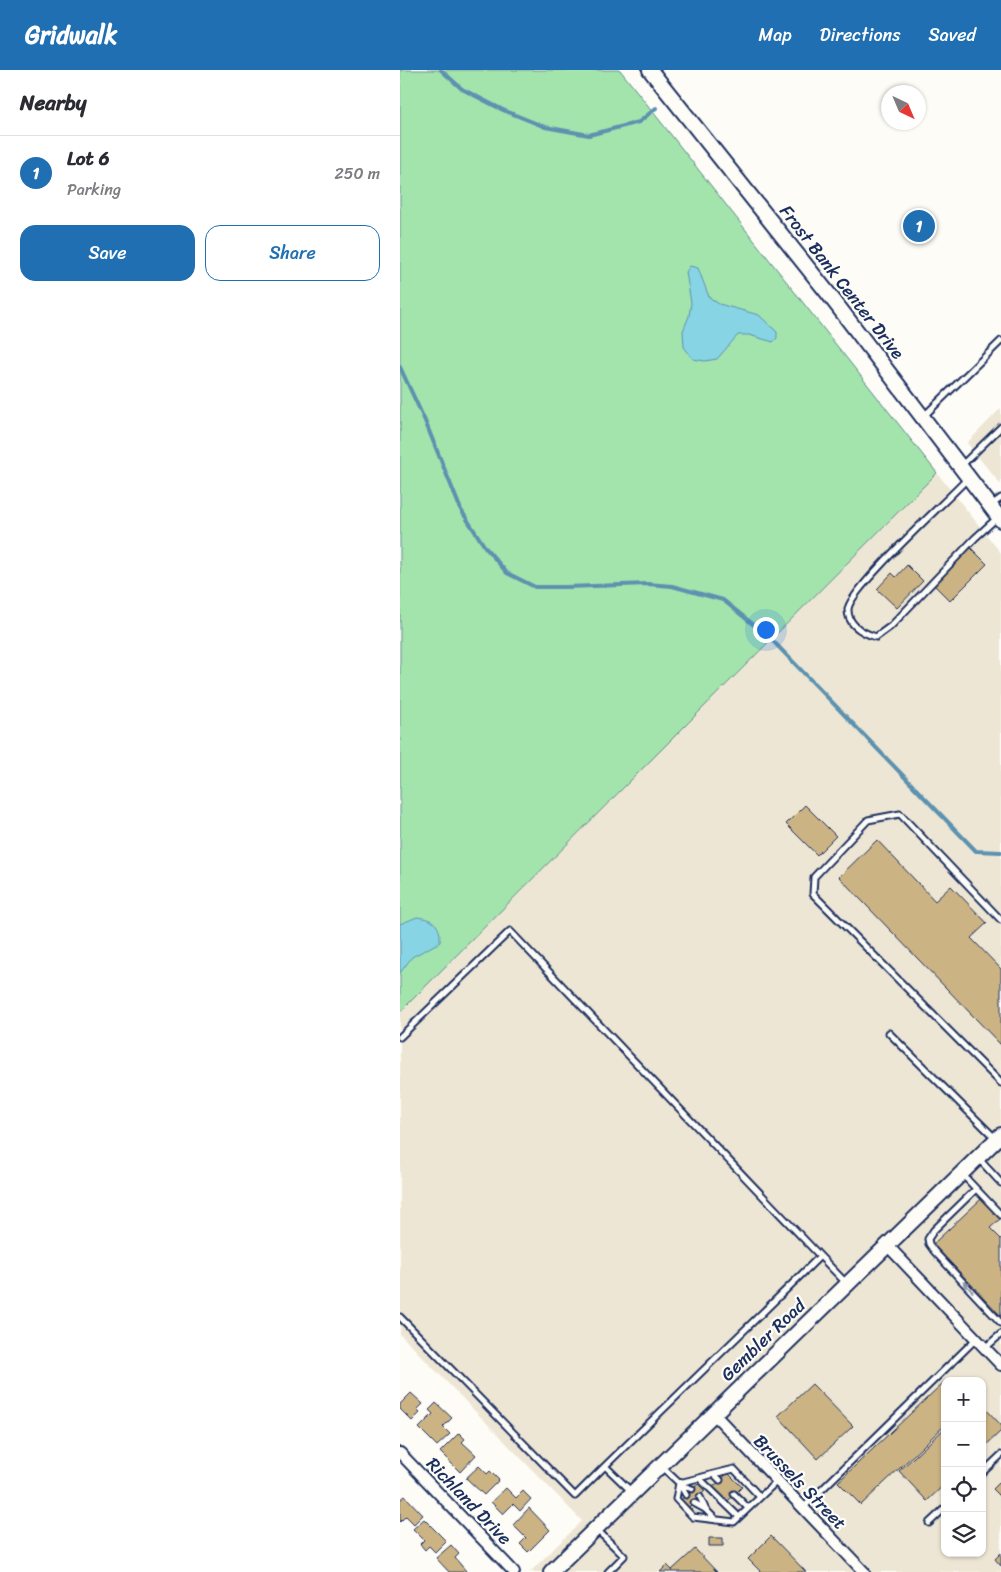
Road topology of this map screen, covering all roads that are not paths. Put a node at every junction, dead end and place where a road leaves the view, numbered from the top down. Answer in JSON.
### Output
{"nodes":[{"id":1,"x":650,"y":70,"type":"edge"},
{"id":2,"x":1001,"y":341,"type":"edge"},
{"id":3,"x":922,"y":417,"type":"junction"},
{"id":4,"x":1001,"y":427,"type":"edge"},
{"id":5,"x":964,"y":473,"type":"junction"},
{"id":6,"x":998,"y":510,"type":"edge"},
{"id":7,"x":1001,"y":920,"type":"edge"},
{"id":8,"x":889,"y":1033,"type":"dead end"},
{"id":9,"x":400,"y":1037,"type":"edge"},
{"id":10,"x":1001,"y":1084,"type":"edge"},
{"id":11,"x":999,"y":1138,"type":"edge"},
{"id":12,"x":978,"y":1158,"type":"junction"},
{"id":13,"x":961,"y":1174,"type":"junction"},
{"id":14,"x":1001,"y":1183,"type":"edge"},
{"id":15,"x":976,"y":1189,"type":"junction"},
{"id":16,"x":1001,"y":1215,"type":"edge"},
{"id":17,"x":888,"y":1246,"type":"junction"},
{"id":18,"x":820,"y":1256,"type":"junction"},
{"id":19,"x":848,"y":1284,"type":"junction"},
{"id":20,"x":400,"y":1317,"type":"edge"},
{"id":21,"x":1001,"y":1323,"type":"edge"},
{"id":22,"x":1001,"y":1334,"type":"edge"},
{"id":23,"x":977,"y":1339,"type":"junction"},
{"id":24,"x":985,"y":1348,"type":"junction"},
{"id":25,"x":1001,"y":1365,"type":"edge"},
{"id":26,"x":714,"y":1414,"type":"junction"},
{"id":27,"x":400,"y":1453,"type":"edge"},
{"id":28,"x":1001,"y":1455,"type":"edge"},
{"id":29,"x":661,"y":1465,"type":"junction"},
{"id":30,"x":605,"y":1466,"type":"junction"},
{"id":31,"x":986,"y":1469,"type":"edge"},
{"id":32,"x":714,"y":1474,"type":"junction"},
{"id":33,"x":699,"y":1478,"type":"junction"},
{"id":34,"x":720,"y":1480,"type":"dead end"},
{"id":35,"x":777,"y":1481,"type":"junction"},
{"id":36,"x":680,"y":1484,"type":"junction"},
{"id":37,"x":692,"y":1489,"type":"dead end"},
{"id":38,"x":633,"y":1493,"type":"junction"},
{"id":39,"x":734,"y":1494,"type":"dead end"},
{"id":40,"x":686,"y":1495,"type":"dead end"},
{"id":41,"x":700,"y":1497,"type":"dead end"},
{"id":42,"x":760,"y":1497,"type":"junction"},
{"id":43,"x":694,"y":1503,"type":"dead end"},
{"id":44,"x":748,"y":1508,"type":"junction"},
{"id":45,"x":803,"y":1508,"type":"junction"},
{"id":46,"x":705,"y":1509,"type":"junction"},
{"id":47,"x":941,"y":1512,"type":"edge"},
{"id":48,"x":739,"y":1517,"type":"junction"},
{"id":49,"x":716,"y":1520,"type":"junction"},
{"id":50,"x":929,"y":1523,"type":"dead end"},
{"id":51,"x":596,"y":1528,"type":"junction"},
{"id":52,"x":555,"y":1571,"type":"edge"},
{"id":53,"x":514,"y":1572,"type":"edge"},
{"id":54,"x":608,"y":1572,"type":"edge"},
{"id":55,"x":864,"y":1572,"type":"edge"}],
"edges":[{"from":1,"to":3,"type":"main road","name":"Frost Bank Center Drive"},
{"from":2,"to":3,"type":"lane"},
{"from":3,"to":5,"type":"main road","name":"Frost Bank Center Drive"},
{"from":4,"to":5,"type":"lane"},
{"from":5,"to":6,"type":"main road","name":"Frost Bank Center Drive"},
{"from":5,"to":6,"type":"lane"},
{"from":7,"to":10,"type":"lane"},
{"from":8,"to":11,"type":"lane"},
{"from":9,"to":18,"type":"lane"},
{"from":11,"to":12,"type":"main road","name":"Gembler Road"},
{"from":12,"to":13,"type":"main road","name":"Gembler Road"},
{"from":12,"to":14,"type":"lane"},
{"from":13,"to":15,"type":"lane"},
{"from":13,"to":17,"type":"main road","name":"Gembler Road"},
{"from":15,"to":16,"type":"lane"},
{"from":21,"to":15,"type":"lane","one_way":true},
{"from":17,"to":19,"type":"main road","name":"Gembler Road"},
{"from":17,"to":23,"type":"street"},
{"from":18,"to":19,"type":"lane"},
{"from":18,"to":30,"type":"lane"},
{"from":19,"to":26,"type":"main road","name":"Gembler Road"},
{"from":20,"to":30,"type":"lane"},
{"from":22,"to":24,"type":"lane"},
{"from":23,"to":24,"type":"street"},
{"from":23,"to":45,"type":"lane"},
{"from":24,"to":25,"type":"street"},
{"from":26,"to":29,"type":"main road","name":"Gembler Road"},
{"from":26,"to":35,"type":"street","name":"Brussels Street"},
{"from":27,"to":53,"type":"street","name":"Richland Drive"},
{"from":28,"to":31,"type":"lane"},
{"from":29,"to":36,"type":"lane"},
{"from":29,"to":38,"type":"main road","name":"Gembler Road"},
{"from":30,"to":38,"type":"lane"},
{"from":32,"to":33,"type":"lane"},
{"from":32,"to":34,"type":"lane"},
{"from":32,"to":42,"type":"lane"},
{"from":33,"to":36,"type":"lane"},
{"from":33,"to":48,"type":"lane"},
{"from":35,"to":42,"type":"lane"},
{"from":35,"to":45,"type":"street","name":"Brussels Street"},
{"from":36,"to":37,"type":"lane"},
{"from":36,"to":40,"type":"lane"},
{"from":36,"to":49,"type":"lane"},
{"from":38,"to":51,"type":"main road","name":"Gembler Road"},
{"from":39,"to":44,"type":"lane"},
{"from":41,"to":46,"type":"lane"},
{"from":42,"to":44,"type":"lane"},
{"from":43,"to":46,"type":"lane"},
{"from":44,"to":48,"type":"lane"},
{"from":45,"to":55,"type":"street","name":"Brussels Street"},
{"from":46,"to":49,"type":"lane"},
{"from":47,"to":50,"type":"lane"},
{"from":48,"to":49,"type":"lane"},
{"from":51,"to":52,"type":"main road","name":"Gembler Road"},
{"from":51,"to":54,"type":"lane"}]}
